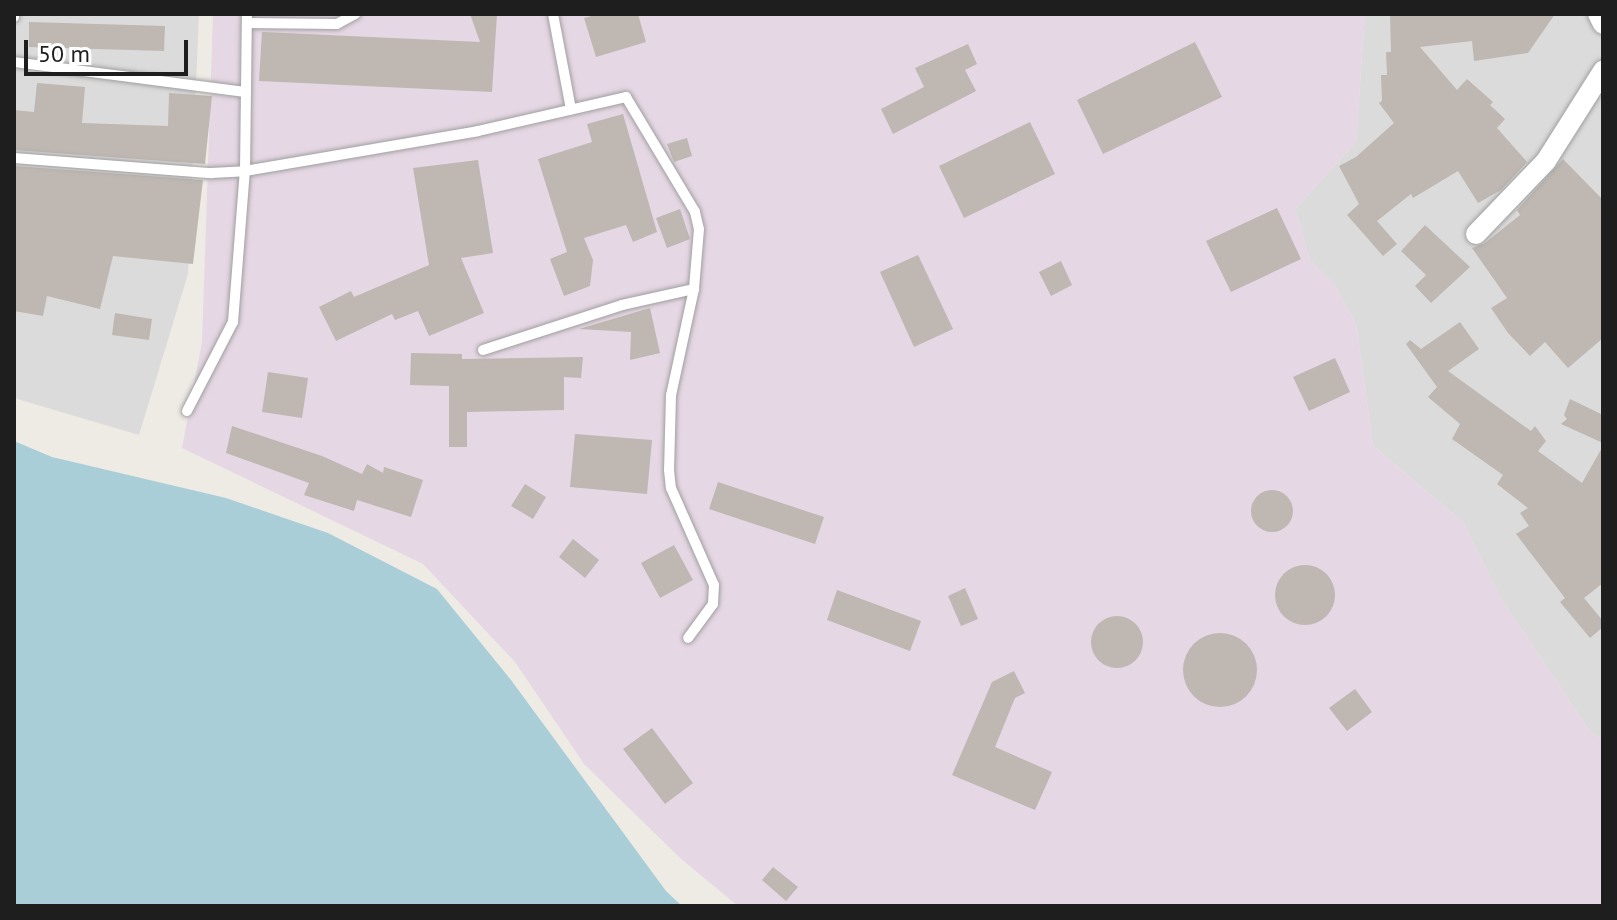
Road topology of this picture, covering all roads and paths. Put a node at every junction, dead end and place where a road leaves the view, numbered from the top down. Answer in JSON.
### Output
{"nodes":[{"id":1,"x":355,"y":14,"type":"edge"},
{"id":2,"x":553,"y":14,"type":"edge"},
{"id":3,"x":1598,"y":14,"type":"edge"},
{"id":4,"x":247,"y":19,"type":"edge"},
{"id":5,"x":1603,"y":24,"type":"edge"},
{"id":6,"x":14,"y":62,"type":"edge"},
{"id":7,"x":1603,"y":71,"type":"edge"},
{"id":8,"x":244,"y":92,"type":"junction"},
{"id":9,"x":571,"y":109,"type":"junction"},
{"id":10,"x":14,"y":158,"type":"edge"},
{"id":11,"x":245,"y":171,"type":"junction"},
{"id":12,"x":1476,"y":234,"type":"dead end"},
{"id":13,"x":694,"y":289,"type":"junction"},
{"id":14,"x":483,"y":350,"type":"dead end"},
{"id":15,"x":187,"y":411,"type":"dead end"},
{"id":16,"x":688,"y":638,"type":"dead end"}],
"edges":[{"from":1,"to":4,"type":"lane"},
{"from":2,"to":9,"type":"lane"},
{"from":3,"to":5,"type":"street"},
{"from":4,"to":8,"type":"lane"},
{"from":6,"to":8,"type":"lane"},
{"from":7,"to":12,"type":"street"},
{"from":8,"to":11,"type":"lane"},
{"from":9,"to":11,"type":"lane"},
{"from":9,"to":13,"type":"lane"},
{"from":10,"to":11,"type":"lane"},
{"from":11,"to":15,"type":"lane"},
{"from":13,"to":14,"type":"lane"},
{"from":13,"to":16,"type":"lane"}]}
